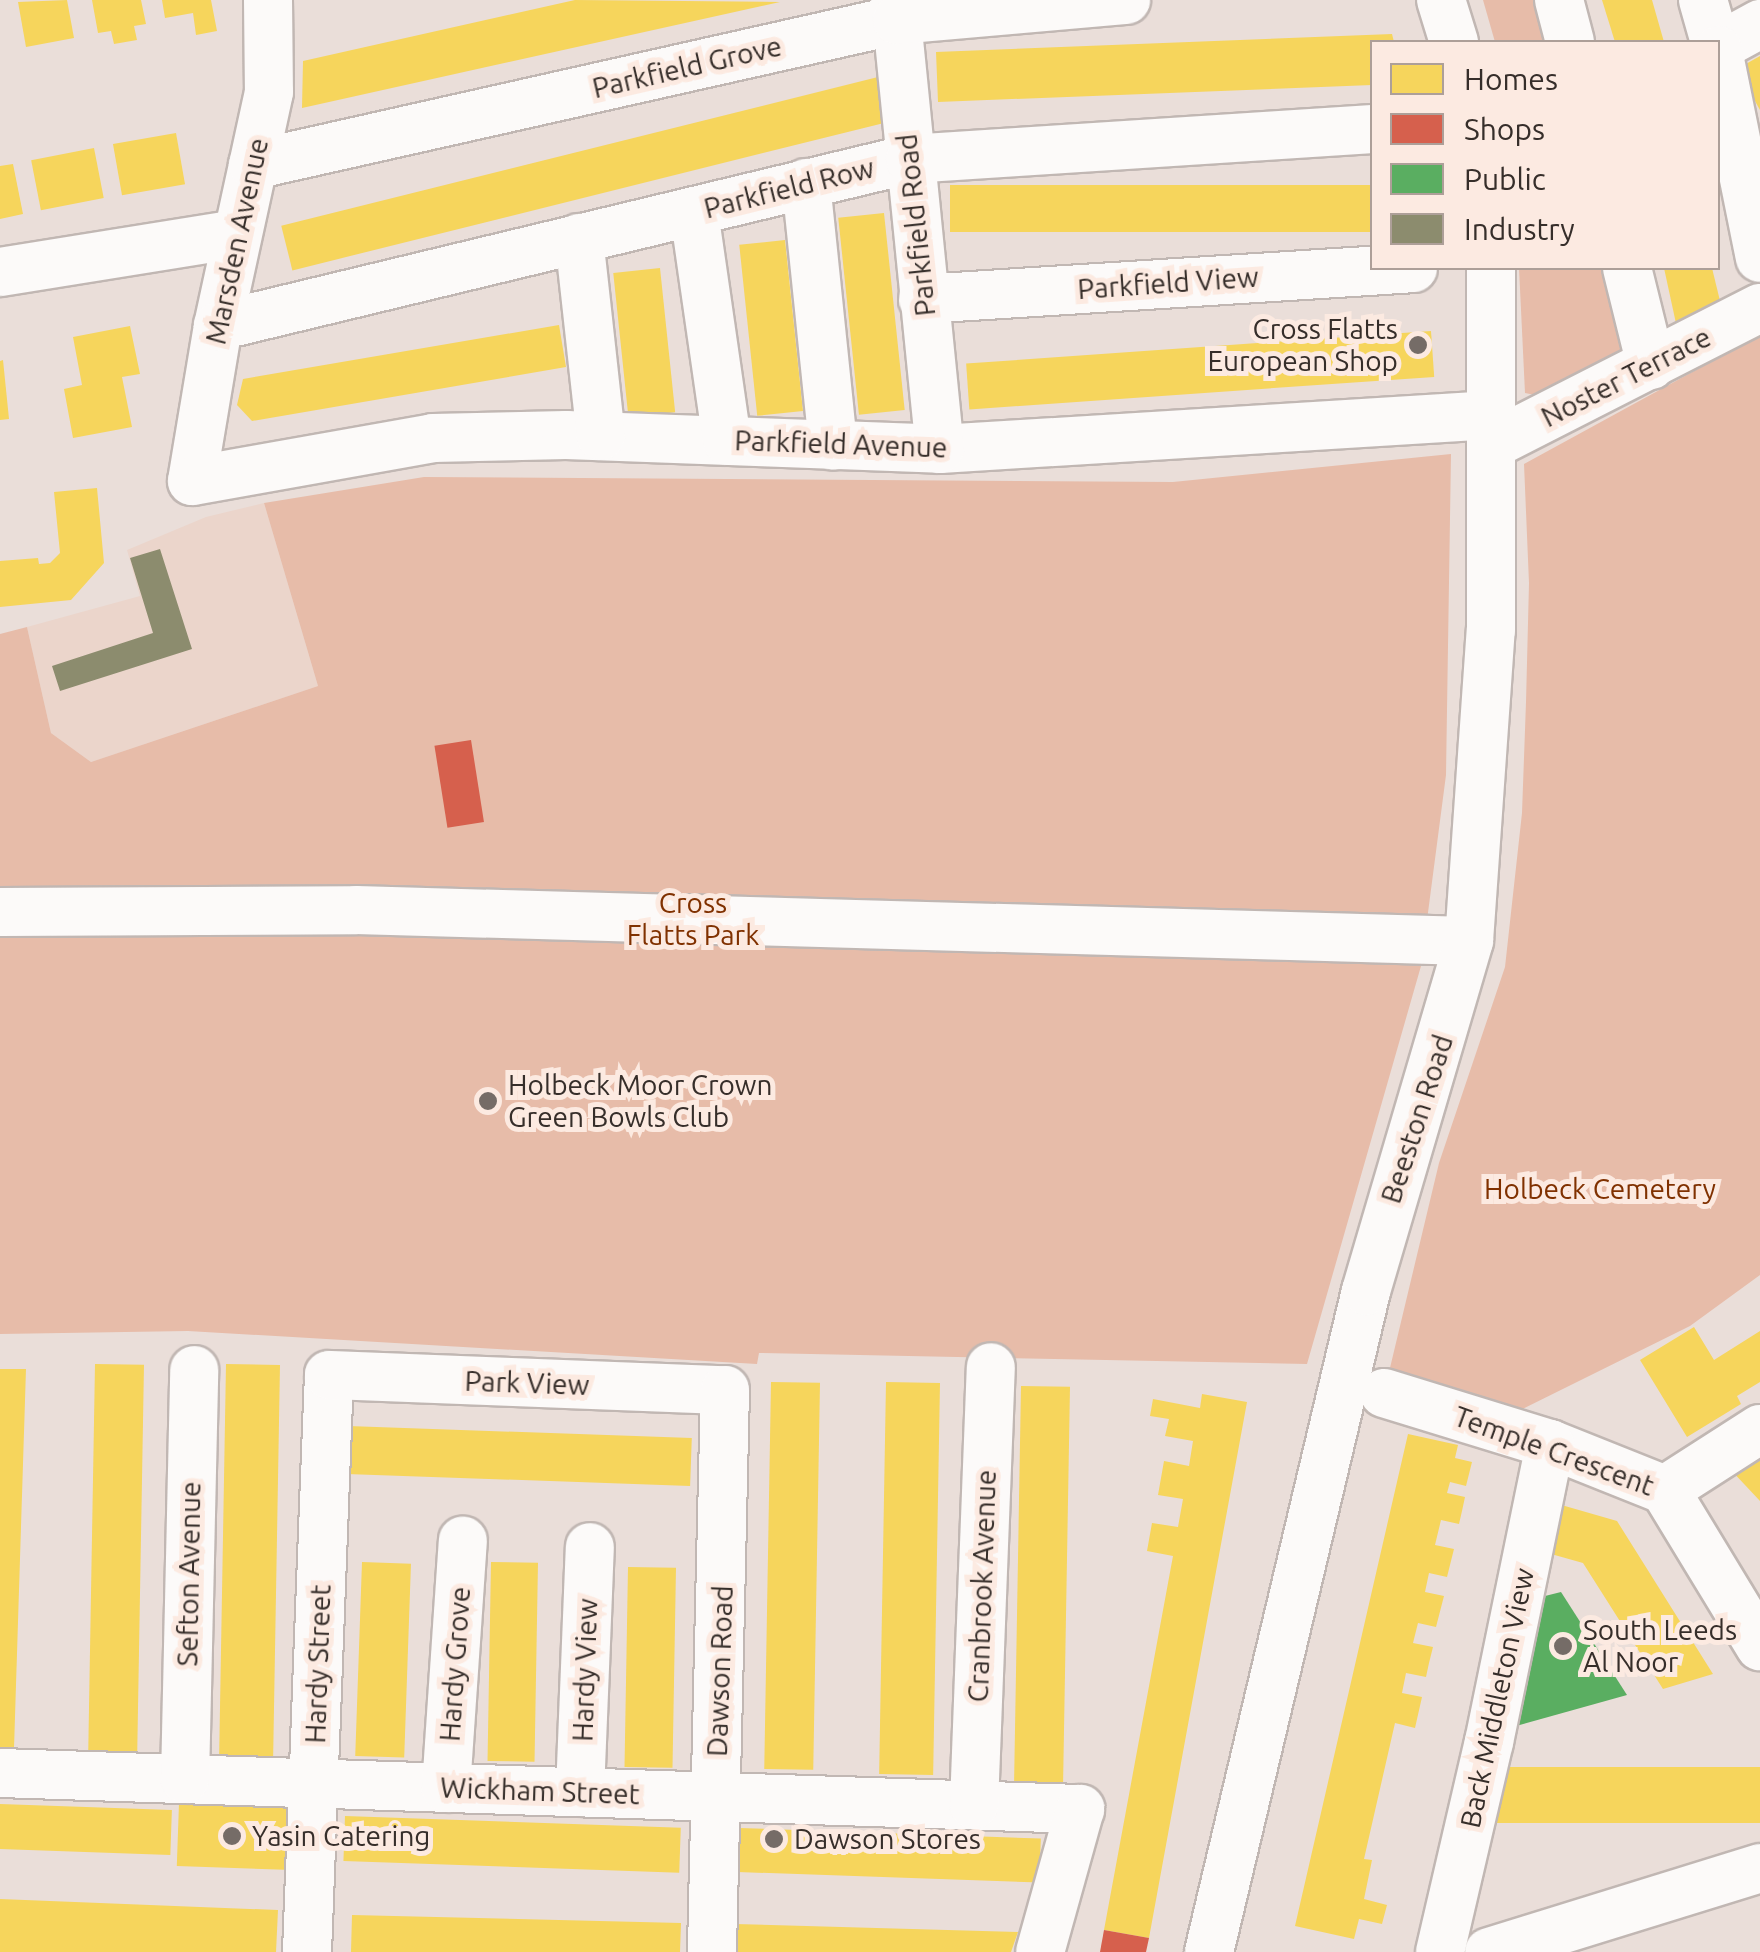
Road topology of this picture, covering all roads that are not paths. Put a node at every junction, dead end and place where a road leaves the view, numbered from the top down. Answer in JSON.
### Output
{"nodes":[{"id":1,"x":268,"y":0,"type":"edge"},
{"id":2,"x":1126,"y":0,"type":"edge"},
{"id":3,"x":1441,"y":0,"type":"edge"},
{"id":4,"x":1560,"y":0,"type":"edge"},
{"id":5,"x":1703,"y":0,"type":"edge"},
{"id":6,"x":896,"y":10,"type":"edge"},
{"id":7,"x":1760,"y":24,"type":"edge"},
{"id":8,"x":1453,"y":40,"type":"edge"},
{"id":9,"x":1570,"y":40,"type":"edge"},
{"id":10,"x":1715,"y":40,"type":"edge"},
{"id":11,"x":1720,"y":44,"type":"edge"},
{"id":12,"x":1720,"y":55,"type":"edge"},
{"id":13,"x":1370,"y":129,"type":"edge"},
{"id":14,"x":1749,"y":146,"type":"edge"},
{"id":15,"x":910,"y":159,"type":"junction"},
{"id":16,"x":253,"y":165,"type":"junction"},
{"id":17,"x":806,"y":183,"type":"junction"},
{"id":18,"x":694,"y":212,"type":"junction"},
{"id":19,"x":237,"y":234,"type":"junction"},
{"id":20,"x":579,"y":238,"type":"junction"},
{"id":21,"x":1760,"y":258,"type":"edge"},
{"id":22,"x":1383,"y":270,"type":"edge"},
{"id":23,"x":1491,"y":270,"type":"edge"},
{"id":24,"x":1628,"y":270,"type":"edge"},
{"id":25,"x":0,"y":272,"type":"edge"},
{"id":26,"x":923,"y":300,"type":"junction"},
{"id":27,"x":1760,"y":308,"type":"edge"},
{"id":28,"x":218,"y":326,"type":"junction"},
{"id":29,"x":1652,"y":365,"type":"junction"},
{"id":30,"x":1491,"y":430,"type":"junction"},
{"id":31,"x":601,"y":436,"type":"junction"},
{"id":32,"x":727,"y":441,"type":"junction"},
{"id":33,"x":833,"y":446,"type":"junction"},
{"id":34,"x":940,"y":449,"type":"junction"},
{"id":35,"x":192,"y":481,"type":"joint"},
{"id":36,"x":0,"y":912,"type":"edge"},
{"id":37,"x":1469,"y":941,"type":"junction"},
{"id":38,"x":990,"y":1367,"type":"dead end"},
{"id":39,"x":194,"y":1370,"type":"dead end"},
{"id":40,"x":329,"y":1375,"type":"joint"},
{"id":41,"x":725,"y":1390,"type":"joint"},
{"id":42,"x":1384,"y":1392,"type":"dead end"},
{"id":43,"x":1760,"y":1430,"type":"edge"},
{"id":44,"x":1550,"y":1444,"type":"junction"},
{"id":45,"x":1665,"y":1490,"type":"junction"},
{"id":46,"x":463,"y":1541,"type":"dead end"},
{"id":47,"x":590,"y":1547,"type":"dead end"},
{"id":48,"x":1760,"y":1646,"type":"edge"},
{"id":49,"x":0,"y":1773,"type":"edge"},
{"id":50,"x":184,"y":1779,"type":"junction"},
{"id":51,"x":314,"y":1784,"type":"junction"},
{"id":52,"x":446,"y":1788,"type":"junction"},
{"id":53,"x":580,"y":1792,"type":"junction"},
{"id":54,"x":716,"y":1796,"type":"junction"},
{"id":55,"x":974,"y":1805,"type":"junction"},
{"id":56,"x":1760,"y":1868,"type":"edge"},
{"id":57,"x":307,"y":1952,"type":"edge"},
{"id":58,"x":712,"y":1952,"type":"edge"},
{"id":59,"x":1040,"y":1952,"type":"edge"},
{"id":60,"x":1209,"y":1952,"type":"edge"},
{"id":61,"x":1440,"y":1952,"type":"edge"},
{"id":62,"x":1489,"y":1952,"type":"edge"}],
"edges":[{"from":1,"to":16,"type":"street","name":"Marsden Avenue"},
{"from":2,"to":6,"type":"street","name":"Parkfield Grove"},
{"from":3,"to":8,"type":"street"},
{"from":4,"to":9,"type":"street"},
{"from":5,"to":10,"type":"street"},
{"from":6,"to":15,"type":"street","name":"Parkfield Road"},
{"from":6,"to":16,"type":"street","name":"Parkfield Grove"},
{"from":7,"to":11,"type":"street"},
{"from":12,"to":14,"type":"street"},
{"from":13,"to":15,"type":"street","name":"Parkfield Row"},
{"from":14,"to":21,"type":"street"},
{"from":15,"to":17,"type":"street","name":"Parkfield Row"},
{"from":15,"to":26,"type":"street","name":"Parkfield Road"},
{"from":16,"to":19,"type":"street","name":"Marsden Avenue"},
{"from":17,"to":18,"type":"street","name":"Parkfield Row"},
{"from":17,"to":33,"type":"street"},
{"from":18,"to":20,"type":"street","name":"Parkfield Row"},
{"from":18,"to":32,"type":"street"},
{"from":19,"to":25,"type":"street"},
{"from":19,"to":28,"type":"street","name":"Marsden Avenue"},
{"from":20,"to":28,"type":"street","name":"Parkfield Row"},
{"from":20,"to":31,"type":"street"},
{"from":22,"to":26,"type":"street","name":"Parkfield View"},
{"from":23,"to":30,"type":"street","name":"Beeston Road"},
{"from":24,"to":29,"type":"street"},
{"from":26,"to":34,"type":"street","name":"Parkfield Road"},
{"from":27,"to":29,"type":"street","name":"Noster Terrace"},
{"from":28,"to":35,"type":"street","name":"Marsden Avenue"},
{"from":29,"to":30,"type":"street","name":"Noster Terrace"},
{"from":30,"to":34,"type":"street","name":"Parkfield Avenue"},
{"from":30,"to":37,"type":"street","name":"Beeston Road"},
{"from":31,"to":32,"type":"street","name":"Parkfield Avenue"},
{"from":31,"to":35,"type":"street","name":"Parkfield Avenue"},
{"from":32,"to":33,"type":"street","name":"Parkfield Avenue"},
{"from":33,"to":34,"type":"street","name":"Parkfield Avenue"},
{"from":36,"to":37,"type":"street"},
{"from":37,"to":60,"type":"street","name":"Beeston Road"},
{"from":38,"to":55,"type":"street","name":"Cranbrook Avenue"},
{"from":39,"to":50,"type":"street","name":"Sefton Avenue"},
{"from":40,"to":41,"type":"street","name":"Park View"},
{"from":40,"to":51,"type":"street","name":"Hardy Street"},
{"from":41,"to":54,"type":"street","name":"Dawson Road"},
{"from":42,"to":44,"type":"street","name":"Temple Crescent"},
{"from":43,"to":45,"type":"street"},
{"from":44,"to":45,"type":"street","name":"Temple Crescent"},
{"from":44,"to":61,"type":"street","name":"Back Middleton View"},
{"from":45,"to":48,"type":"street","name":"Temple Crescent"},
{"from":46,"to":52,"type":"street","name":"Hardy Grove"},
{"from":47,"to":53,"type":"street","name":"Hardy View"},
{"from":49,"to":50,"type":"street","name":"Wickham Street"},
{"from":50,"to":51,"type":"street","name":"Wickham Street"},
{"from":51,"to":52,"type":"street","name":"Wickham Street"},
{"from":51,"to":57,"type":"street","name":"Hardy Street"},
{"from":52,"to":53,"type":"street","name":"Wickham Street"},
{"from":53,"to":54,"type":"street","name":"Wickham Street"},
{"from":54,"to":55,"type":"street","name":"Wickham Street"},
{"from":54,"to":58,"type":"street","name":"Dawson Road"},
{"from":55,"to":59,"type":"street","name":"Wickham Street"},
{"from":56,"to":62,"type":"street"}]}
